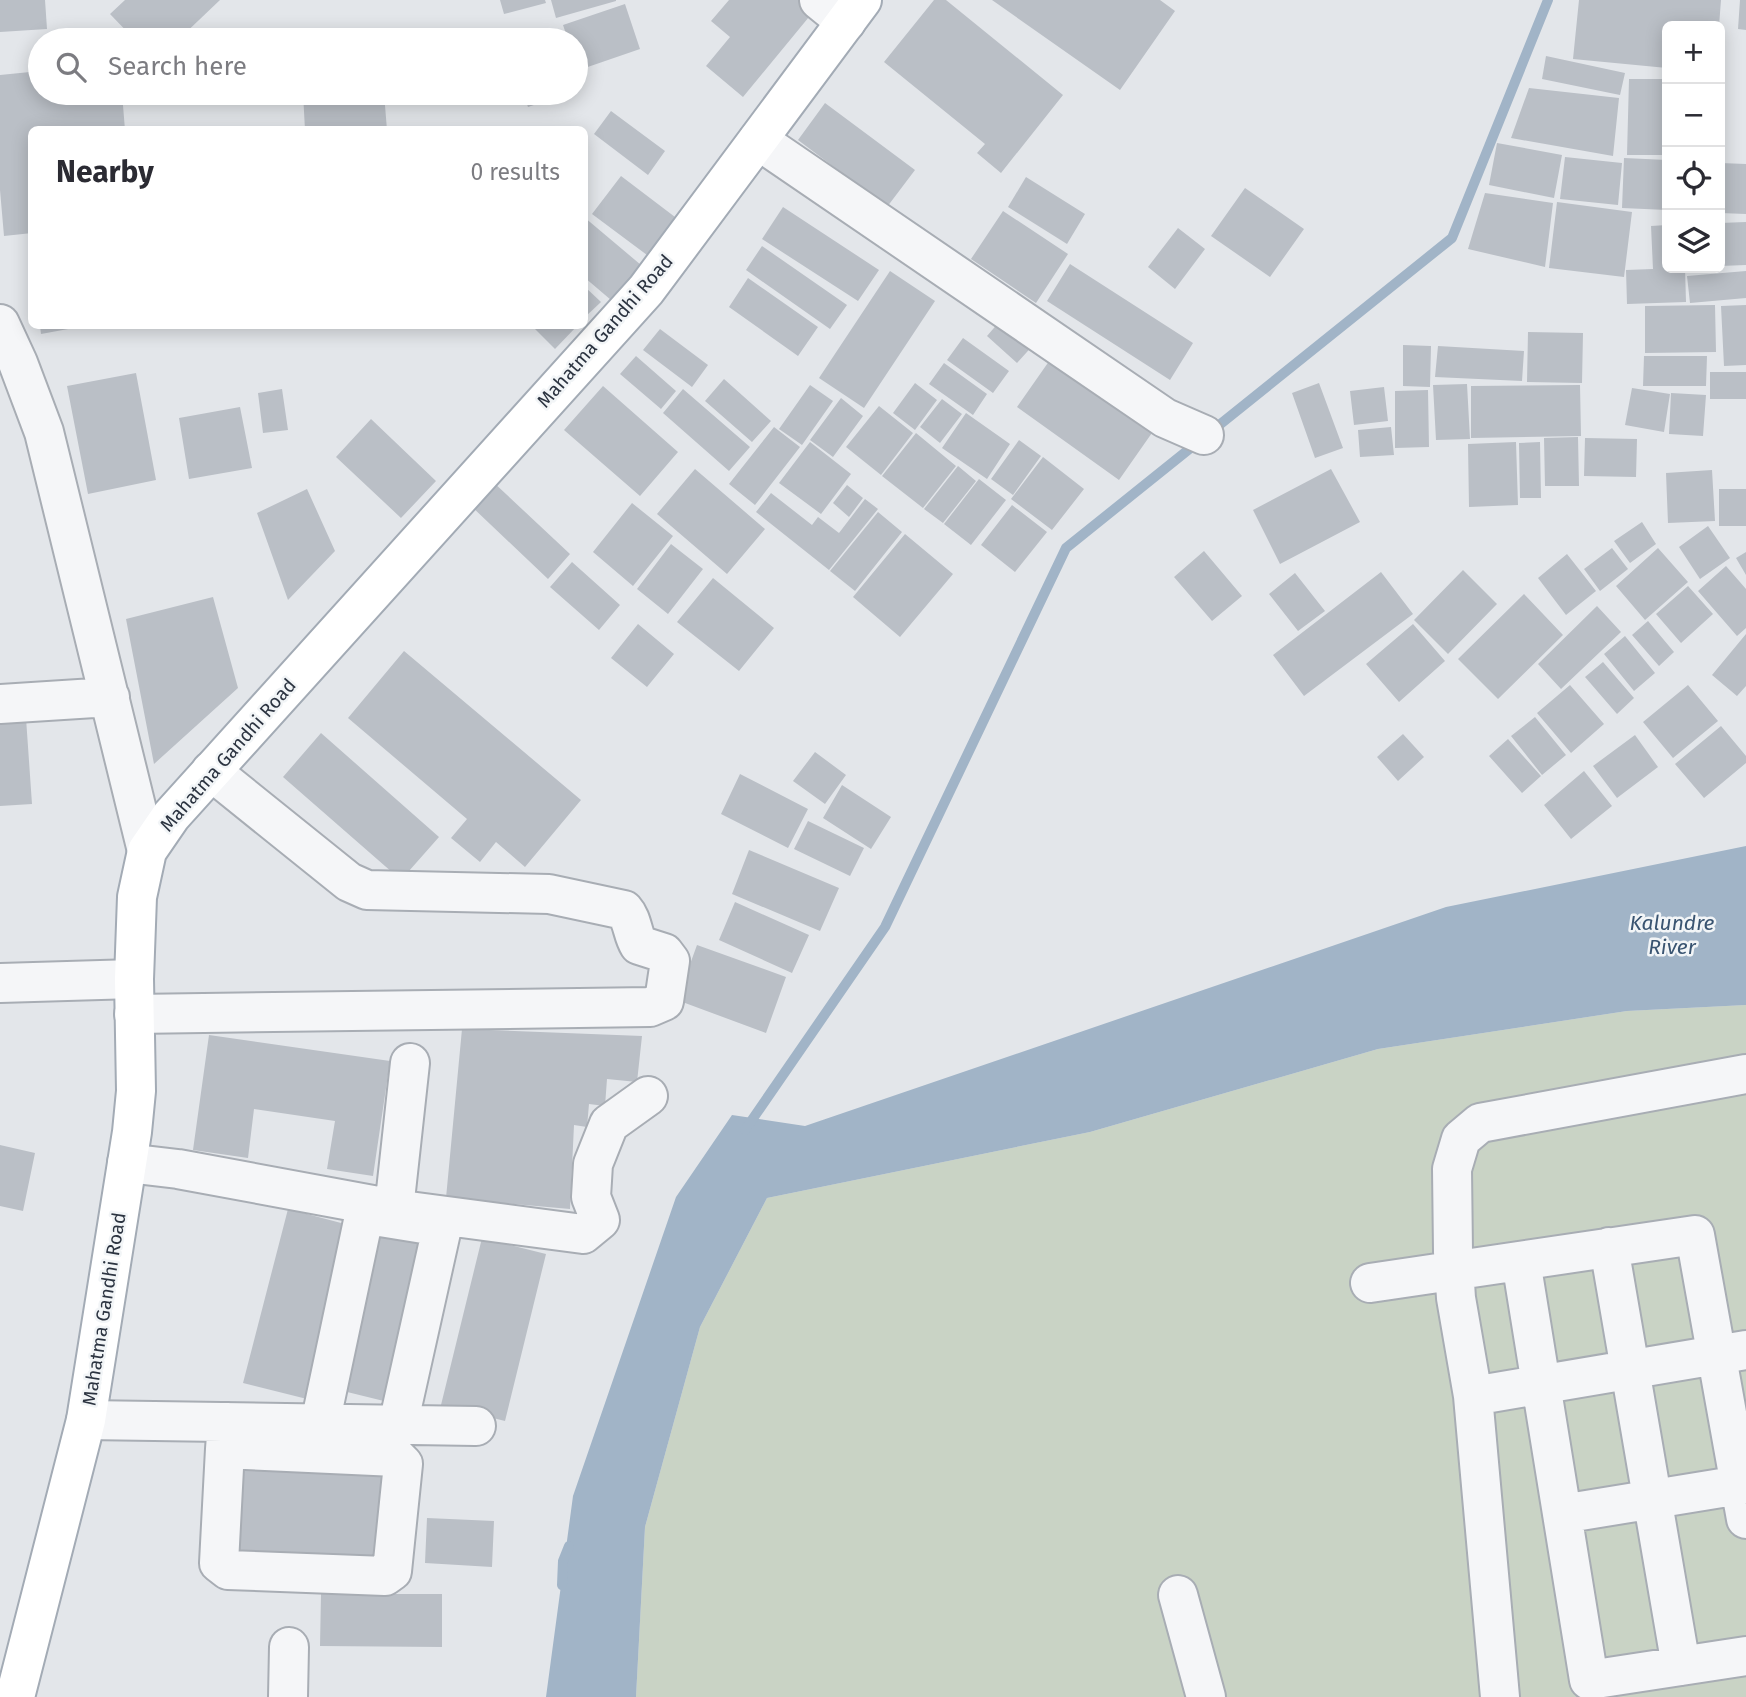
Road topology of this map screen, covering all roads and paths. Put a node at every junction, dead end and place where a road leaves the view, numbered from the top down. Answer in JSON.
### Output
{"nodes":[{"id":1,"x":842,"y":7,"type":"edge"},
{"id":2,"x":758,"y":140,"type":"junction"},
{"id":3,"x":0,"y":324,"type":"edge"},
{"id":4,"x":1204,"y":435,"type":"dead end"},
{"id":5,"x":110,"y":697,"type":"junction"},
{"id":6,"x":0,"y":704,"type":"edge"},
{"id":7,"x":211,"y":771,"type":"junction"},
{"id":8,"x":147,"y":851,"type":"junction"},
{"id":9,"x":0,"y":983,"type":"edge"},
{"id":10,"x":134,"y":997,"type":"junction"},
{"id":11,"x":410,"y":1063,"type":"dead end"},
{"id":12,"x":1746,"y":1074,"type":"edge"},
{"id":13,"x":648,"y":1096,"type":"dead end"},
{"id":14,"x":127,"y":1163,"type":"junction"},
{"id":15,"x":394,"y":1209,"type":"junction"},
{"id":16,"x":1609,"y":1247,"type":"junction"},
{"id":17,"x":1521,"y":1261,"type":"junction"},
{"id":18,"x":1454,"y":1271,"type":"junction"},
{"id":19,"x":1370,"y":1283,"type":"dead end"},
{"id":20,"x":1731,"y":1352,"type":"edge"},
{"id":21,"x":1630,"y":1369,"type":"junction"},
{"id":22,"x":1542,"y":1385,"type":"junction"},
{"id":23,"x":1474,"y":1396,"type":"junction"},
{"id":24,"x":322,"y":1412,"type":"junction"},
{"id":25,"x":388,"y":1419,"type":"junction"},
{"id":26,"x":86,"y":1420,"type":"junction"},
{"id":27,"x":476,"y":1426,"type":"dead end"},
{"id":28,"x":226,"y":1436,"type":"junction"},
{"id":29,"x":1744,"y":1496,"type":"edge"},
{"id":30,"x":1652,"y":1499,"type":"junction"},
{"id":31,"x":1562,"y":1514,"type":"junction"},
{"id":32,"x":1178,"y":1595,"type":"dead end"},
{"id":33,"x":289,"y":1647,"type":"dead end"},
{"id":34,"x":1746,"y":1656,"type":"edge"},
{"id":35,"x":1681,"y":1666,"type":"junction"},
{"id":36,"x":15,"y":1697,"type":"edge"},
{"id":37,"x":288,"y":1697,"type":"edge"},
{"id":38,"x":1206,"y":1697,"type":"edge"},
{"id":39,"x":1500,"y":1697,"type":"edge"}],
"edges":[{"from":1,"to":2,"type":"main road","name":"Mahatma Gandhi Road"},
{"from":2,"to":4,"type":"street"},
{"from":2,"to":7,"type":"main road","name":"Mahatma Gandhi Road"},
{"from":3,"to":5,"type":"street"},
{"from":5,"to":6,"type":"street"},
{"from":5,"to":8,"type":"street"},
{"from":7,"to":8,"type":"main road","name":"Mahatma Gandhi Road"},
{"from":7,"to":10,"type":"street"},
{"from":8,"to":10,"type":"main road","name":"Mahatma Gandhi Road"},
{"from":9,"to":10,"type":"street"},
{"from":10,"to":14,"type":"main road","name":"Mahatma Gandhi Road"},
{"from":11,"to":15,"type":"street"},
{"from":12,"to":18,"type":"street"},
{"from":13,"to":15,"type":"street"},
{"from":14,"to":15,"type":"street"},
{"from":14,"to":26,"type":"main road","name":"Mahatma Gandhi Road"},
{"from":16,"to":17,"type":"street"},
{"from":16,"to":20,"type":"street"},
{"from":16,"to":21,"type":"street"},
{"from":17,"to":18,"type":"street"},
{"from":17,"to":22,"type":"street"},
{"from":18,"to":19,"type":"street"},
{"from":18,"to":23,"type":"street"},
{"from":20,"to":21,"type":"street"},
{"from":20,"to":29,"type":"street"},
{"from":21,"to":22,"type":"street"},
{"from":21,"to":30,"type":"street"},
{"from":22,"to":23,"type":"street"},
{"from":22,"to":31,"type":"street"},
{"from":23,"to":39,"type":"street"},
{"from":24,"to":25,"type":"street"},
{"from":24,"to":25,"type":"street"},
{"from":24,"to":28,"type":"street"},
{"from":25,"to":27,"type":"street"},
{"from":26,"to":28,"type":"street"},
{"from":26,"to":36,"type":"main road","name":"Mahatma Gandhi Road"},
{"from":28,"to":28,"type":"street"},
{"from":29,"to":30,"type":"street"},
{"from":30,"to":31,"type":"street"},
{"from":30,"to":35,"type":"street"},
{"from":31,"to":35,"type":"street"},
{"from":32,"to":38,"type":"street"},
{"from":33,"to":37,"type":"street"},
{"from":34,"to":35,"type":"street"}]}
